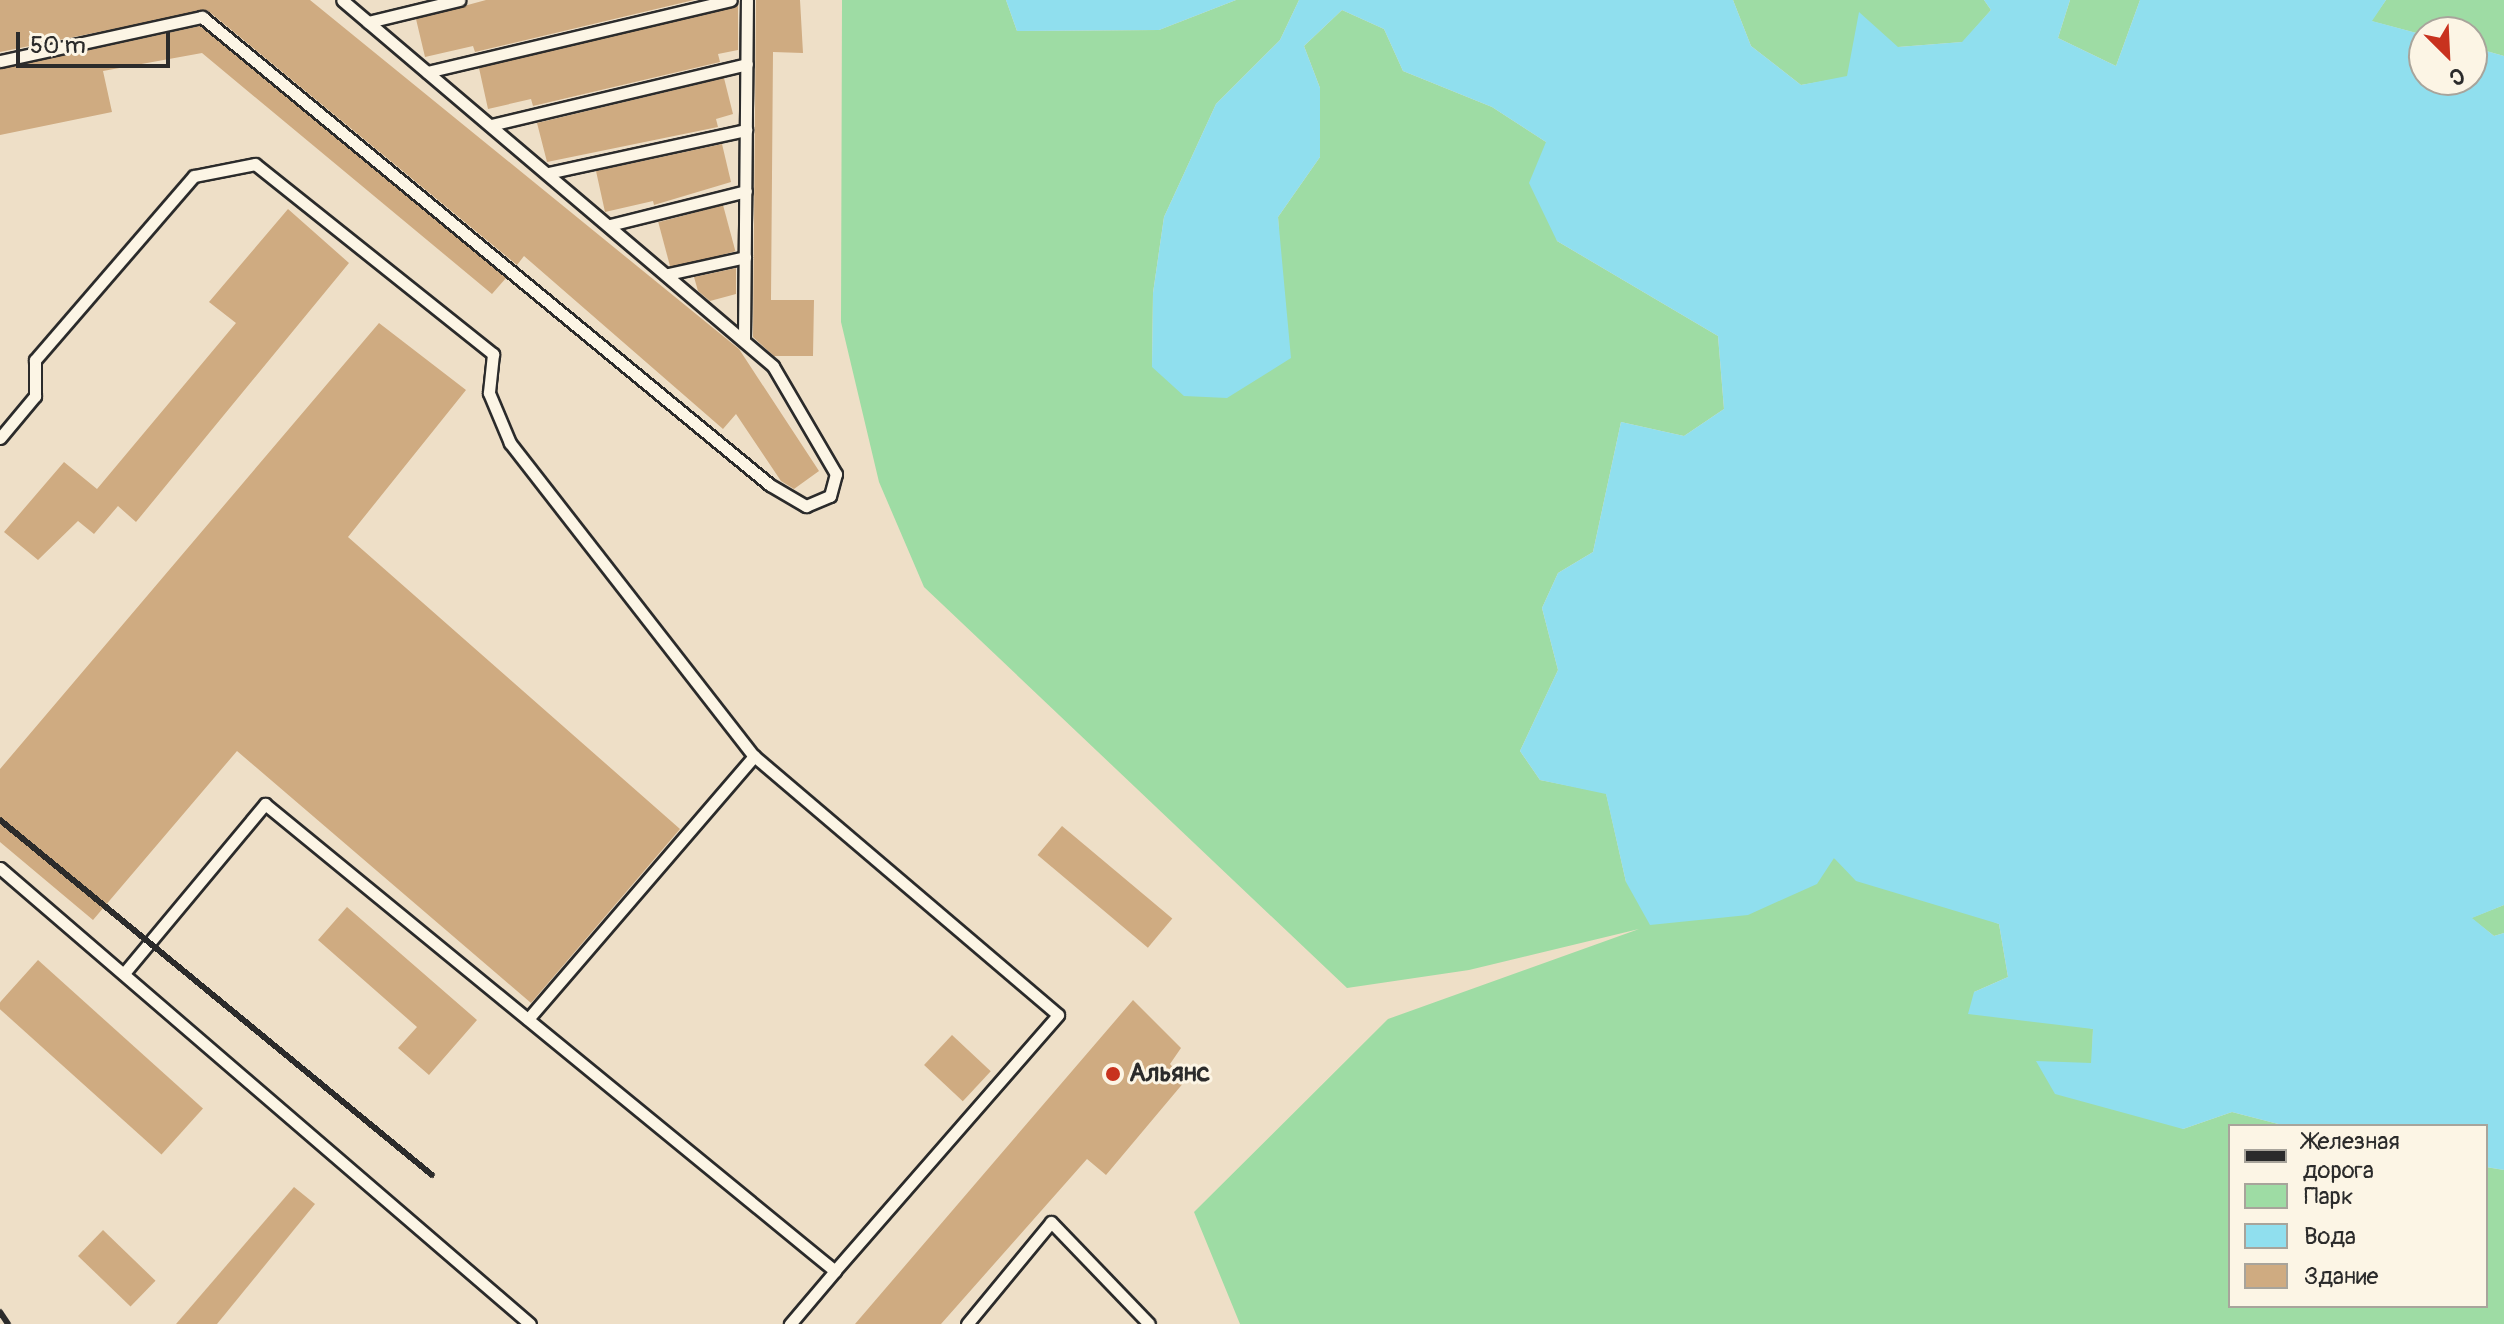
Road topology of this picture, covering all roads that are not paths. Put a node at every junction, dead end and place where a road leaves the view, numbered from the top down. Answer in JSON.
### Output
{"nodes":[{"id":1,"x":342,"y":0,"type":"edge"},
{"id":2,"x":459,"y":0,"type":"edge"},
{"id":3,"x":731,"y":0,"type":"edge"},
{"id":4,"x":747,"y":0,"type":"edge"},
{"id":5,"x":368,"y":22,"type":"junction"},
{"id":6,"x":0,"y":61,"type":"edge"},
{"id":7,"x":747,"y":64,"type":"junction"},
{"id":8,"x":427,"y":72,"type":"junction"},
{"id":9,"x":491,"y":125,"type":"junction"},
{"id":10,"x":746,"y":130,"type":"junction"},
{"id":11,"x":548,"y":173,"type":"junction"},
{"id":12,"x":746,"y":191,"type":"junction"},
{"id":13,"x":610,"y":225,"type":"junction"},
{"id":14,"x":745,"y":257,"type":"junction"},
{"id":15,"x":668,"y":274,"type":"junction"},
{"id":16,"x":744,"y":339,"type":"junction"},
{"id":17,"x":0,"y":438,"type":"edge"},
{"id":18,"x":754,"y":756,"type":"junction"},
{"id":19,"x":0,"y":868,"type":"edge"},
{"id":20,"x":125,"y":972,"type":"junction"},
{"id":21,"x":528,"y":1019,"type":"junction"},
{"id":22,"x":835,"y":1271,"type":"junction"},
{"id":23,"x":530,"y":1324,"type":"edge"},
{"id":24,"x":790,"y":1324,"type":"edge"},
{"id":25,"x":967,"y":1324,"type":"edge"},
{"id":26,"x":1149,"y":1324,"type":"edge"}],
"edges":[{"from":1,"to":5,"type":"lane"},
{"from":2,"to":5,"type":"lane"},
{"from":3,"to":8,"type":"lane"},
{"from":4,"to":7,"type":"lane"},
{"from":5,"to":8,"type":"lane"},
{"from":6,"to":16,"type":"lane"},
{"from":7,"to":9,"type":"lane"},
{"from":7,"to":10,"type":"lane"},
{"from":8,"to":9,"type":"lane"},
{"from":9,"to":11,"type":"lane"},
{"from":10,"to":11,"type":"lane"},
{"from":10,"to":12,"type":"lane"},
{"from":11,"to":13,"type":"lane"},
{"from":12,"to":13,"type":"lane"},
{"from":12,"to":14,"type":"lane"},
{"from":13,"to":15,"type":"lane"},
{"from":14,"to":15,"type":"lane"},
{"from":14,"to":16,"type":"lane"},
{"from":15,"to":16,"type":"lane"},
{"from":17,"to":18,"type":"lane"},
{"from":18,"to":21,"type":"lane"},
{"from":18,"to":22,"type":"lane"},
{"from":19,"to":20,"type":"lane"},
{"from":20,"to":21,"type":"lane"},
{"from":20,"to":23,"type":"lane"},
{"from":21,"to":22,"type":"lane"},
{"from":22,"to":24,"type":"lane"},
{"from":25,"to":26,"type":"lane"}]}
